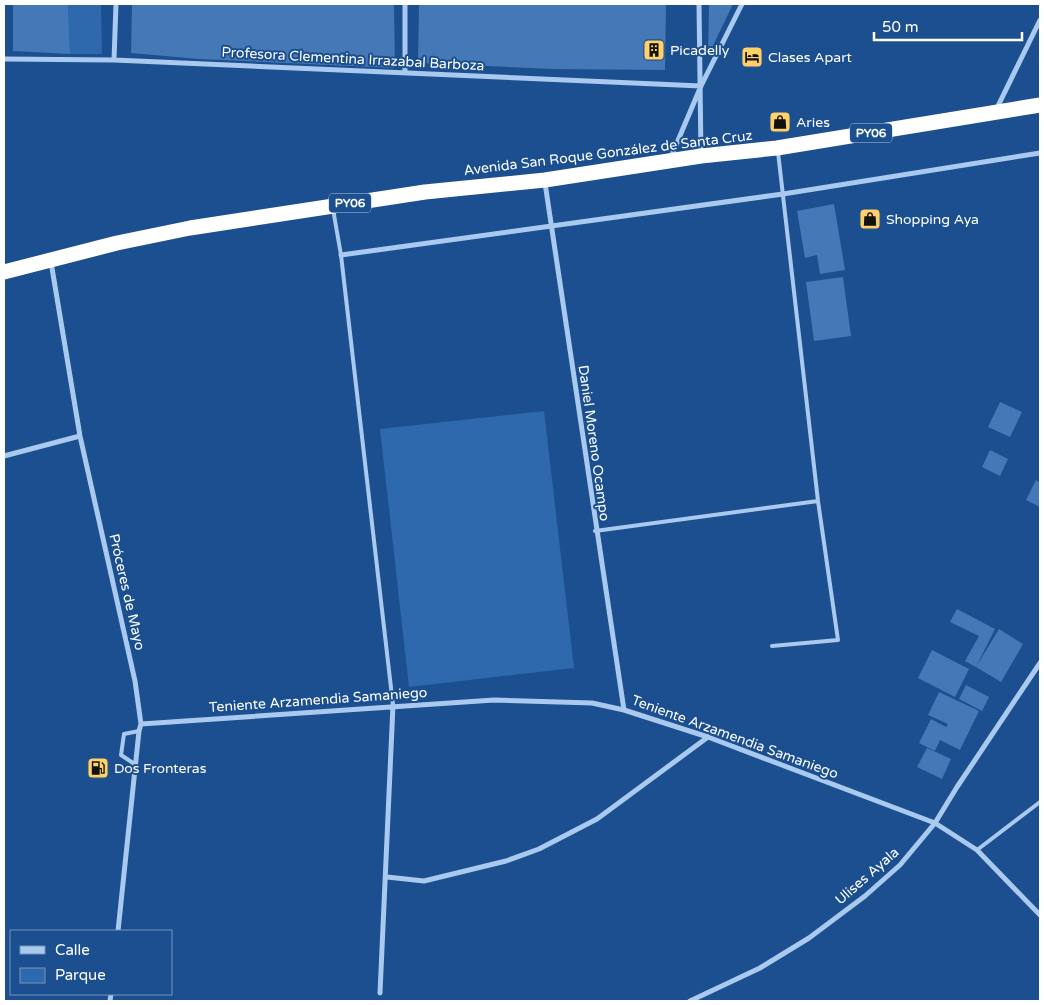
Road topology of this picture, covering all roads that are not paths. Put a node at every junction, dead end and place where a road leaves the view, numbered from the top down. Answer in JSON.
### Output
{"nodes":[{"id":1,"x":116,"y":4,"type":"edge"},
{"id":2,"x":405,"y":4,"type":"edge"},
{"id":3,"x":698,"y":4,"type":"edge"},
{"id":4,"x":742,"y":4,"type":"edge"},
{"id":5,"x":1040,"y":20,"type":"edge"},
{"id":6,"x":4,"y":58,"type":"edge"},
{"id":7,"x":114,"y":60,"type":"junction"},
{"id":8,"x":405,"y":73,"type":"junction"},
{"id":9,"x":701,"y":86,"type":"junction"},
{"id":10,"x":1040,"y":105,"type":"edge"},
{"id":11,"x":995,"y":113,"type":"junction"},
{"id":12,"x":777,"y":148,"type":"junction"},
{"id":13,"x":1040,"y":152,"type":"edge"},
{"id":14,"x":701,"y":156,"type":"junction"},
{"id":15,"x":670,"y":160,"type":"junction"},
{"id":16,"x":545,"y":180,"type":"junction"},
{"id":17,"x":782,"y":194,"type":"junction"},
{"id":18,"x":332,"y":206,"type":"junction"},
{"id":19,"x":551,"y":226,"type":"junction"},
{"id":20,"x":341,"y":255,"type":"junction"},
{"id":21,"x":51,"y":260,"type":"junction"},
{"id":22,"x":4,"y":272,"type":"edge"},
{"id":23,"x":80,"y":436,"type":"junction"},
{"id":24,"x":4,"y":456,"type":"edge"},
{"id":25,"x":818,"y":501,"type":"junction"},
{"id":26,"x":596,"y":531,"type":"junction"},
{"id":27,"x":772,"y":646,"type":"dead end"},
{"id":28,"x":1040,"y":663,"type":"edge"},
{"id":29,"x":393,"y":705,"type":"junction"},
{"id":30,"x":624,"y":710,"type":"junction"},
{"id":31,"x":141,"y":724,"type":"junction"},
{"id":32,"x":138,"y":731,"type":"junction"},
{"id":33,"x":708,"y":737,"type":"junction"},
{"id":34,"x":136,"y":765,"type":"junction"},
{"id":35,"x":1040,"y":802,"type":"edge"},
{"id":36,"x":935,"y":823,"type":"junction"},
{"id":37,"x":977,"y":850,"type":"junction"},
{"id":38,"x":387,"y":877,"type":"junction"},
{"id":39,"x":1040,"y":915,"type":"edge"},
{"id":40,"x":118,"y":930,"type":"edge"},
{"id":41,"x":380,"y":993,"type":"dead end"},
{"id":42,"x":690,"y":1001,"type":"edge"}],
"edges":[{"from":1,"to":7,"type":"street"},
{"from":2,"to":8,"type":"street"},
{"from":3,"to":9,"type":"street"},
{"from":4,"to":9,"type":"street"},
{"from":5,"to":11,"type":"street"},
{"from":6,"to":7,"type":"street","name":"Profesora Clementina Irrazabal Barboza"},
{"from":7,"to":8,"type":"street","name":"Profesora Clementina Irrazabal Barboza"},
{"from":8,"to":9,"type":"street","name":"Profesora Clementina Irrazabal Barboza"},
{"from":9,"to":14,"type":"street"},
{"from":9,"to":15,"type":"street"},
{"from":10,"to":11,"type":"highway","name":"Avenida San Roque González de Santa Cruz","number":"PY06"},
{"from":11,"to":12,"type":"highway","name":"Avenida San Roque González de Santa Cruz","number":"PY06"},
{"from":12,"to":14,"type":"highway","name":"Avenida San Roque González de Santa Cruz","number":"PY06"},
{"from":12,"to":17,"type":"lane"},
{"from":13,"to":17,"type":"street"},
{"from":14,"to":15,"type":"highway","name":"Avenida San Roque González de Santa Cruz","number":"PY06"},
{"from":15,"to":16,"type":"highway","name":"Avenida San Roque González de Santa Cruz","number":"PY06"},
{"from":16,"to":18,"type":"highway","name":"Avenida San Roque González de Santa Cruz","number":"PY06"},
{"from":16,"to":19,"type":"street","name":"Daniel Moreno Ocampo"},
{"from":17,"to":19,"type":"street"},
{"from":17,"to":25,"type":"lane"},
{"from":18,"to":20,"type":"lane"},
{"from":18,"to":21,"type":"highway","name":"Avenida San Roque González de Santa Cruz","number":"PY06"},
{"from":19,"to":20,"type":"street"},
{"from":19,"to":26,"type":"street","name":"Daniel Moreno Ocampo"},
{"from":20,"to":29,"type":"lane"},
{"from":21,"to":22,"type":"highway","name":"Avenida San Roque González de Santa Cruz","number":"PY06"},
{"from":21,"to":23,"type":"street","name":"Próceres de Mayo"},
{"from":23,"to":24,"type":"street"},
{"from":23,"to":31,"type":"street","name":"Próceres de Mayo"},
{"from":25,"to":26,"type":"lane"},
{"from":25,"to":27,"type":"lane"},
{"from":26,"to":30,"type":"street","name":"Daniel Moreno Ocampo"},
{"from":28,"to":36,"type":"street","name":"Ulises Ayala"},
{"from":29,"to":30,"type":"street","name":"Teniente Arzamendia Samaniego"},
{"from":29,"to":31,"type":"street","name":"Teniente Arzamendia Samaniego"},
{"from":29,"to":38,"type":"street"},
{"from":30,"to":33,"type":"street","name":"Teniente Arzamendia Samaniego"},
{"from":31,"to":32,"type":"street"},
{"from":32,"to":34,"type":"street"},
{"from":32,"to":34,"type":"lane"},
{"from":33,"to":36,"type":"street","name":"Teniente Arzamendia Samaniego"},
{"from":33,"to":38,"type":"street"},
{"from":34,"to":40,"type":"street"},
{"from":35,"to":37,"type":"lane"},
{"from":36,"to":37,"type":"street","name":"Teniente Arzamendia Samaniego"},
{"from":36,"to":42,"type":"street","name":"Ulises Ayala"},
{"from":37,"to":39,"type":"street","name":"Teniente Arzamendia Samaniego"},
{"from":38,"to":41,"type":"street"}]}
